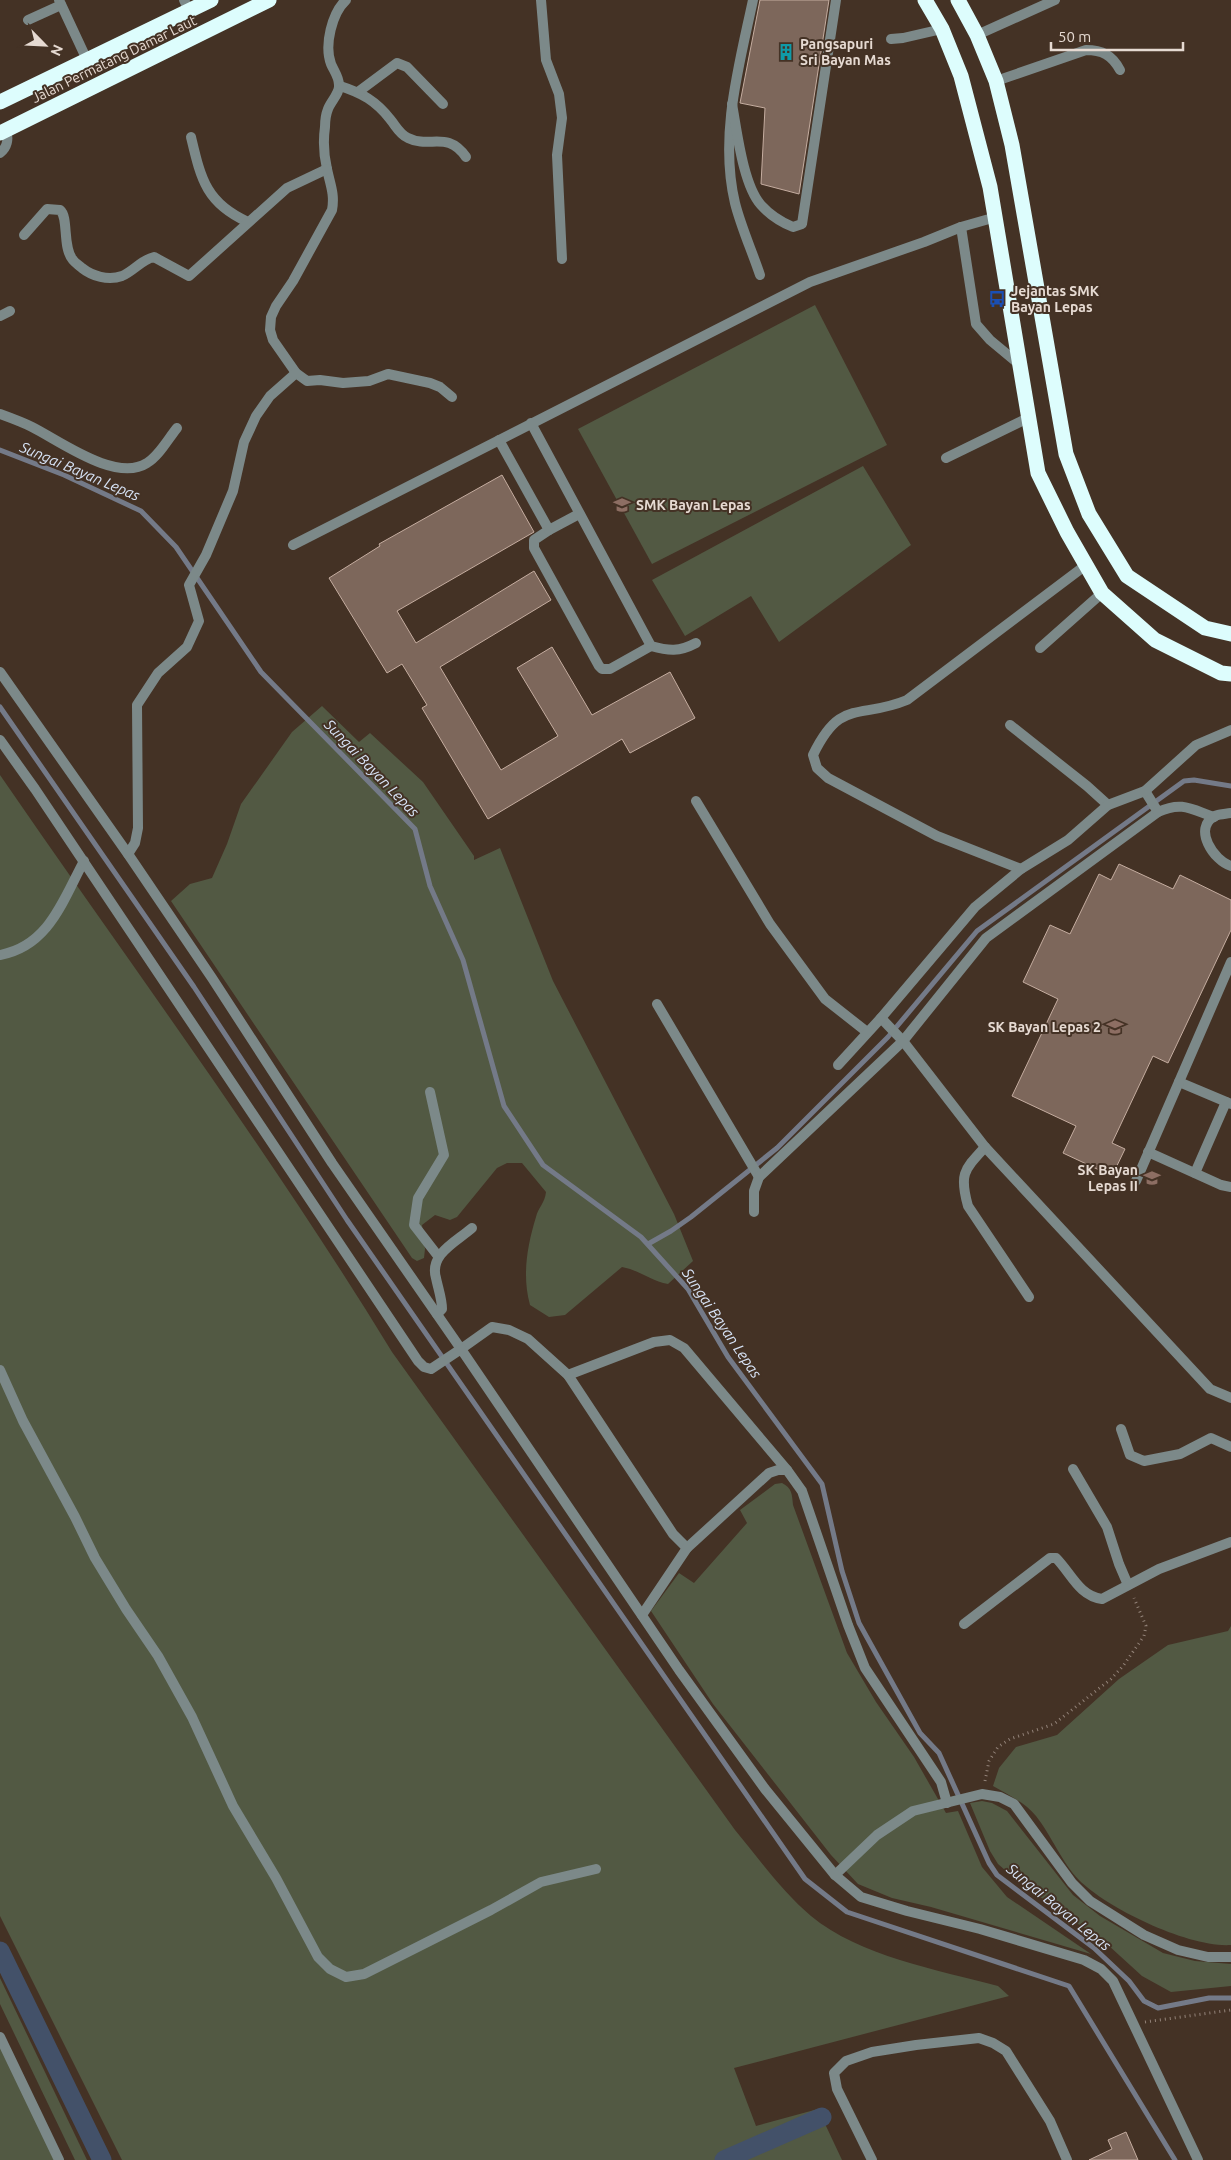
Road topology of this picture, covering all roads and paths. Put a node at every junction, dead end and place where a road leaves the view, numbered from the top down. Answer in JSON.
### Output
{"nodes":[{"id":1,"x":211,"y":0,"type":"edge"},
{"id":2,"x":269,"y":0,"type":"edge"},
{"id":3,"x":346,"y":0,"type":"edge"},
{"id":4,"x":541,"y":0,"type":"edge"},
{"id":5,"x":753,"y":0,"type":"edge"},
{"id":6,"x":836,"y":0,"type":"edge"},
{"id":7,"x":925,"y":0,"type":"edge"},
{"id":8,"x":958,"y":0,"type":"edge"},
{"id":9,"x":1055,"y":0,"type":"edge"},
{"id":10,"x":60,"y":3,"type":"edge"},
{"id":11,"x":187,"y":5,"type":"edge"},
{"id":12,"x":28,"y":20,"type":"dead end"},
{"id":13,"x":942,"y":29,"type":"junction"},
{"id":14,"x":977,"y":35,"type":"junction"},
{"id":15,"x":891,"y":39,"type":"dead end"},
{"id":16,"x":87,"y":60,"type":"junction"},
{"id":17,"x":1120,"y":70,"type":"dead end"},
{"id":18,"x":996,"y":82,"type":"junction"},
{"id":19,"x":340,"y":86,"type":"junction"},
{"id":20,"x":358,"y":92,"type":"junction"},
{"id":21,"x":0,"y":102,"type":"edge"},
{"id":22,"x":443,"y":104,"type":"dead end"},
{"id":23,"x":732,"y":104,"type":"junction"},
{"id":24,"x":3,"y":132,"type":"edge"},
{"id":25,"x":192,"y":137,"type":"dead end"},
{"id":26,"x":0,"y":152,"type":"edge"},
{"id":27,"x":466,"y":157,"type":"dead end"},
{"id":28,"x":327,"y":169,"type":"junction"},
{"id":29,"x":996,"y":217,"type":"junction"},
{"id":30,"x":248,"y":222,"type":"junction"},
{"id":31,"x":961,"y":227,"type":"junction"},
{"id":32,"x":24,"y":236,"type":"dead end"},
{"id":33,"x":562,"y":259,"type":"dead end"},
{"id":34,"x":760,"y":275,"type":"dead end"},
{"id":35,"x":10,"y":312,"type":"dead end"},
{"id":36,"x":0,"y":316,"type":"edge"},
{"id":37,"x":1020,"y":365,"type":"junction"},
{"id":38,"x":296,"y":374,"type":"junction"},
{"id":39,"x":452,"y":396,"type":"dead end"},
{"id":40,"x":0,"y":414,"type":"edge"},
{"id":41,"x":1030,"y":417,"type":"junction"},
{"id":42,"x":531,"y":423,"type":"junction"},
{"id":43,"x":177,"y":428,"type":"dead end"},
{"id":44,"x":499,"y":440,"type":"junction"},
{"id":45,"x":946,"y":458,"type":"dead end"},
{"id":46,"x":579,"y":514,"type":"junction"},
{"id":47,"x":549,"y":530,"type":"junction"},
{"id":48,"x":293,"y":544,"type":"dead end"},
{"id":49,"x":1086,"y":565,"type":"junction"},
{"id":50,"x":1102,"y":593,"type":"junction"},
{"id":51,"x":1231,"y":634,"type":"edge"},
{"id":52,"x":696,"y":643,"type":"dead end"},
{"id":53,"x":651,"y":646,"type":"junction"},
{"id":54,"x":1040,"y":648,"type":"dead end"},
{"id":55,"x":0,"y":672,"type":"edge"},
{"id":56,"x":1231,"y":674,"type":"edge"},
{"id":57,"x":1010,"y":725,"type":"dead end"},
{"id":58,"x":1231,"y":730,"type":"edge"},
{"id":59,"x":0,"y":740,"type":"edge"},
{"id":60,"x":1147,"y":794,"type":"junction"},
{"id":61,"x":696,"y":801,"type":"dead end"},
{"id":62,"x":1108,"y":805,"type":"junction"},
{"id":63,"x":1156,"y":810,"type":"junction"},
{"id":64,"x":1231,"y":813,"type":"edge"},
{"id":65,"x":1214,"y":817,"type":"junction"},
{"id":66,"x":128,"y":854,"type":"junction"},
{"id":67,"x":84,"y":862,"type":"junction"},
{"id":68,"x":1231,"y":866,"type":"edge"},
{"id":69,"x":1021,"y":869,"type":"junction"},
{"id":70,"x":0,"y":955,"type":"edge"},
{"id":71,"x":1231,"y":962,"type":"edge"},
{"id":72,"x":657,"y":1004,"type":"dead end"},
{"id":73,"x":883,"y":1021,"type":"junction"},
{"id":74,"x":867,"y":1032,"type":"junction"},
{"id":75,"x":900,"y":1039,"type":"junction"},
{"id":76,"x":838,"y":1065,"type":"dead end"},
{"id":77,"x":1179,"y":1082,"type":"junction"},
{"id":78,"x":430,"y":1092,"type":"dead end"},
{"id":79,"x":1229,"y":1103,"type":"edge"},
{"id":80,"x":985,"y":1146,"type":"junction"},
{"id":81,"x":1148,"y":1152,"type":"junction"},
{"id":82,"x":757,"y":1172,"type":"junction"},
{"id":83,"x":1195,"y":1173,"type":"junction"},
{"id":84,"x":1136,"y":1181,"type":"dead end"},
{"id":85,"x":1231,"y":1187,"type":"edge"},
{"id":86,"x":754,"y":1212,"type":"dead end"},
{"id":87,"x":472,"y":1228,"type":"dead end"},
{"id":88,"x":438,"y":1256,"type":"junction"},
{"id":89,"x":1028,"y":1297,"type":"dead end"},
{"id":90,"x":437,"y":1314,"type":"junction"},
{"id":91,"x":458,"y":1351,"type":"junction"},
{"id":92,"x":0,"y":1370,"type":"edge"},
{"id":93,"x":568,"y":1375,"type":"junction"},
{"id":94,"x":1231,"y":1398,"type":"edge"},
{"id":95,"x":1121,"y":1429,"type":"dead end"},
{"id":96,"x":1231,"y":1447,"type":"edge"},
{"id":97,"x":1073,"y":1469,"type":"dead end"},
{"id":98,"x":787,"y":1470,"type":"junction"},
{"id":99,"x":1231,"y":1542,"type":"edge"},
{"id":100,"x":687,"y":1548,"type":"junction"},
{"id":101,"x":1128,"y":1585,"type":"junction"},
{"id":102,"x":642,"y":1615,"type":"junction"},
{"id":103,"x":964,"y":1624,"type":"dead end"},
{"id":104,"x":979,"y":1795,"type":"junction"},
{"id":105,"x":952,"y":1802,"type":"junction"},
{"id":106,"x":596,"y":1869,"type":"dead end"},
{"id":107,"x":835,"y":1875,"type":"junction"},
{"id":108,"x":1231,"y":1957,"type":"edge"},
{"id":109,"x":1231,"y":2010,"type":"edge"},
{"id":110,"x":1132,"y":2024,"type":"junction"},
{"id":111,"x":0,"y":2037,"type":"edge"},
{"id":112,"x":59,"y":2160,"type":"edge"},
{"id":113,"x":872,"y":2160,"type":"edge"},
{"id":114,"x":1067,"y":2160,"type":"edge"},
{"id":115,"x":1198,"y":2160,"type":"edge"}],
"edges":[{"from":1,"to":11,"type":"highway","name":"Jalan Permatang Damar Laut"},
{"from":2,"to":24,"type":"highway","name":"Jalan Permatang Damar Laut"},
{"from":3,"to":19,"type":"street"},
{"from":4,"to":33,"type":"street"},
{"from":5,"to":23,"type":"street"},
{"from":6,"to":23,"type":"street"},
{"from":7,"to":13,"type":"highway"},
{"from":8,"to":14,"type":"highway"},
{"from":9,"to":14,"type":"street"},
{"from":10,"to":12,"type":"street"},
{"from":10,"to":16,"type":"street"},
{"from":11,"to":16,"type":"highway","name":"Jalan Permatang Damar Laut"},
{"from":13,"to":15,"type":"street"},
{"from":13,"to":29,"type":"highway"},
{"from":14,"to":18,"type":"highway"},
{"from":16,"to":21,"type":"highway","name":"Jalan Permatang Damar Laut"},
{"from":17,"to":18,"type":"street"},
{"from":18,"to":51,"type":"highway"},
{"from":19,"to":20,"type":"street"},
{"from":19,"to":28,"type":"street"},
{"from":20,"to":22,"type":"street"},
{"from":20,"to":27,"type":"street"},
{"from":23,"to":34,"type":"street"},
{"from":24,"to":26,"type":"street"},
{"from":25,"to":30,"type":"street"},
{"from":28,"to":30,"type":"street"},
{"from":28,"to":38,"type":"street"},
{"from":29,"to":31,"type":"street"},
{"from":29,"to":37,"type":"highway"},
{"from":30,"to":32,"type":"street"},
{"from":31,"to":37,"type":"street"},
{"from":31,"to":42,"type":"street"},
{"from":35,"to":36,"type":"street"},
{"from":37,"to":41,"type":"highway"},
{"from":38,"to":39,"type":"street"},
{"from":38,"to":66,"type":"street"},
{"from":40,"to":43,"type":"street"},
{"from":41,"to":45,"type":"street"},
{"from":41,"to":49,"type":"highway"},
{"from":42,"to":44,"type":"street"},
{"from":42,"to":46,"type":"street"},
{"from":44,"to":47,"type":"street"},
{"from":44,"to":48,"type":"street"},
{"from":46,"to":47,"type":"street"},
{"from":46,"to":53,"type":"street"},
{"from":47,"to":53,"type":"street"},
{"from":49,"to":50,"type":"highway"},
{"from":49,"to":69,"type":"street"},
{"from":50,"to":54,"type":"street"},
{"from":50,"to":56,"type":"highway"},
{"from":52,"to":53,"type":"street"},
{"from":55,"to":66,"type":"street"},
{"from":57,"to":62,"type":"street"},
{"from":58,"to":60,"type":"street"},
{"from":59,"to":67,"type":"street"},
{"from":60,"to":62,"type":"street"},
{"from":60,"to":63,"type":"street"},
{"from":61,"to":74,"type":"street"},
{"from":62,"to":69,"type":"street"},
{"from":63,"to":65,"type":"street"},
{"from":63,"to":75,"type":"street"},
{"from":64,"to":65,"type":"street"},
{"from":65,"to":68,"type":"street"},
{"from":66,"to":90,"type":"street"},
{"from":67,"to":70,"type":"street"},
{"from":67,"to":91,"type":"street"},
{"from":69,"to":73,"type":"street"},
{"from":71,"to":77,"type":"street"},
{"from":72,"to":82,"type":"street"},
{"from":73,"to":74,"type":"street"},
{"from":73,"to":75,"type":"street"},
{"from":74,"to":76,"type":"street"},
{"from":75,"to":80,"type":"street"},
{"from":75,"to":82,"type":"street"},
{"from":77,"to":79,"type":"street"},
{"from":77,"to":81,"type":"street"},
{"from":78,"to":88,"type":"street"},
{"from":79,"to":83,"type":"street"},
{"from":80,"to":89,"type":"street"},
{"from":80,"to":94,"type":"street"},
{"from":81,"to":83,"type":"street"},
{"from":81,"to":84,"type":"street"},
{"from":82,"to":86,"type":"street"},
{"from":83,"to":85,"type":"street"},
{"from":87,"to":88,"type":"street"},
{"from":88,"to":90,"type":"street"},
{"from":90,"to":91,"type":"street"},
{"from":91,"to":93,"type":"street"},
{"from":91,"to":102,"type":"street"},
{"from":92,"to":106,"type":"street"},
{"from":93,"to":98,"type":"street"},
{"from":93,"to":100,"type":"street"},
{"from":95,"to":96,"type":"street"},
{"from":97,"to":101,"type":"street"},
{"from":98,"to":100,"type":"street"},
{"from":98,"to":105,"type":"street"},
{"from":99,"to":101,"type":"street"},
{"from":100,"to":102,"type":"street"},
{"from":101,"to":103,"type":"street"},
{"from":101,"to":104,"type":"path"},
{"from":102,"to":107,"type":"street"},
{"from":104,"to":105,"type":"street"},
{"from":104,"to":108,"type":"street"},
{"from":105,"to":107,"type":"street"},
{"from":107,"to":110,"type":"street"},
{"from":109,"to":110,"type":"path"},
{"from":110,"to":115,"type":"street"},
{"from":111,"to":112,"type":"street"},
{"from":113,"to":114,"type":"street"}]}
